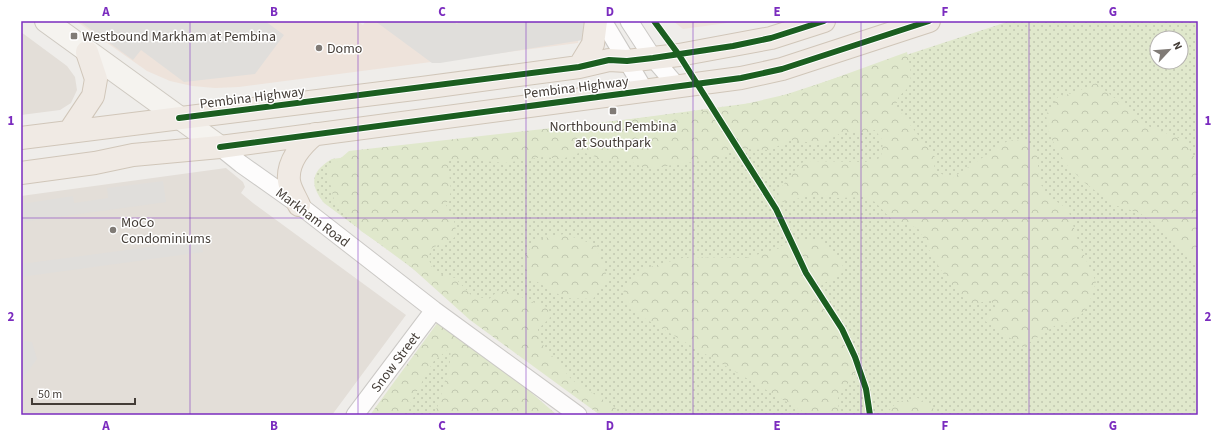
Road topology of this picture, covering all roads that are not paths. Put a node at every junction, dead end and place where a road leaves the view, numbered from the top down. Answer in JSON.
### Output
{"nodes":[{"id":1,"x":46,"y":21,"type":"edge"},
{"id":2,"x":596,"y":21,"type":"edge"},
{"id":3,"x":603,"y":21,"type":"edge"},
{"id":4,"x":629,"y":21,"type":"edge"},
{"id":5,"x":824,"y":21,"type":"edge"},
{"id":6,"x":929,"y":21,"type":"edge"},
{"id":7,"x":87,"y":52,"type":"junction"},
{"id":8,"x":654,"y":58,"type":"junction"},
{"id":9,"x":627,"y":61,"type":"junction"},
{"id":10,"x":579,"y":67,"type":"junction"},
{"id":11,"x":677,"y":86,"type":"junction"},
{"id":12,"x":645,"y":91,"type":"junction"},
{"id":13,"x":179,"y":118,"type":"junction"},
{"id":14,"x":69,"y":132,"type":"junction"},
{"id":15,"x":315,"y":134,"type":"junction"},
{"id":16,"x":21,"y":138,"type":"edge"},
{"id":17,"x":220,"y":147,"type":"junction"},
{"id":18,"x":21,"y":173,"type":"edge"},
{"id":19,"x":299,"y":205,"type":"junction"},
{"id":20,"x":434,"y":310,"type":"junction"},
{"id":21,"x":355,"y":415,"type":"edge"},
{"id":22,"x":578,"y":415,"type":"edge"}],
"edges":[{"from":1,"to":7,"type":"street","name":"Markham Road"},
{"from":2,"to":10,"type":"main road"},
{"from":3,"to":9,"type":"street"},
{"from":4,"to":8,"type":"street"},
{"from":5,"to":8,"type":"main road","name":"Pembina Highway"},
{"from":6,"to":11,"type":"main road","name":"Pembina Highway"},
{"from":7,"to":13,"type":"street","name":"Markham Road"},
{"from":7,"to":14,"type":"main road"},
{"from":8,"to":9,"type":"main road","name":"Pembina Highway"},
{"from":8,"to":11,"type":"street"},
{"from":9,"to":10,"type":"main road","name":"Pembina Highway"},
{"from":9,"to":12,"type":"street"},
{"from":10,"to":13,"type":"main road","name":"Pembina Highway"},
{"from":11,"to":12,"type":"main road","name":"Pembina Highway"},
{"from":12,"to":15,"type":"main road","name":"Pembina Highway"},
{"from":13,"to":14,"type":"main road","name":"Pembina Highway"},
{"from":13,"to":17,"type":"street","name":"Markham Road"},
{"from":14,"to":16,"type":"main road","name":"Pembina Highway"},
{"from":15,"to":17,"type":"main road","name":"Pembina Highway"},
{"from":15,"to":19,"type":"main road"},
{"from":17,"to":18,"type":"main road","name":"Pembina Highway"},
{"from":17,"to":19,"type":"street","name":"Markham Road"},
{"from":19,"to":20,"type":"street","name":"Markham Road"},
{"from":20,"to":21,"type":"street","name":"Snow Street"},
{"from":20,"to":22,"type":"street","name":"Markham Road"}]}
